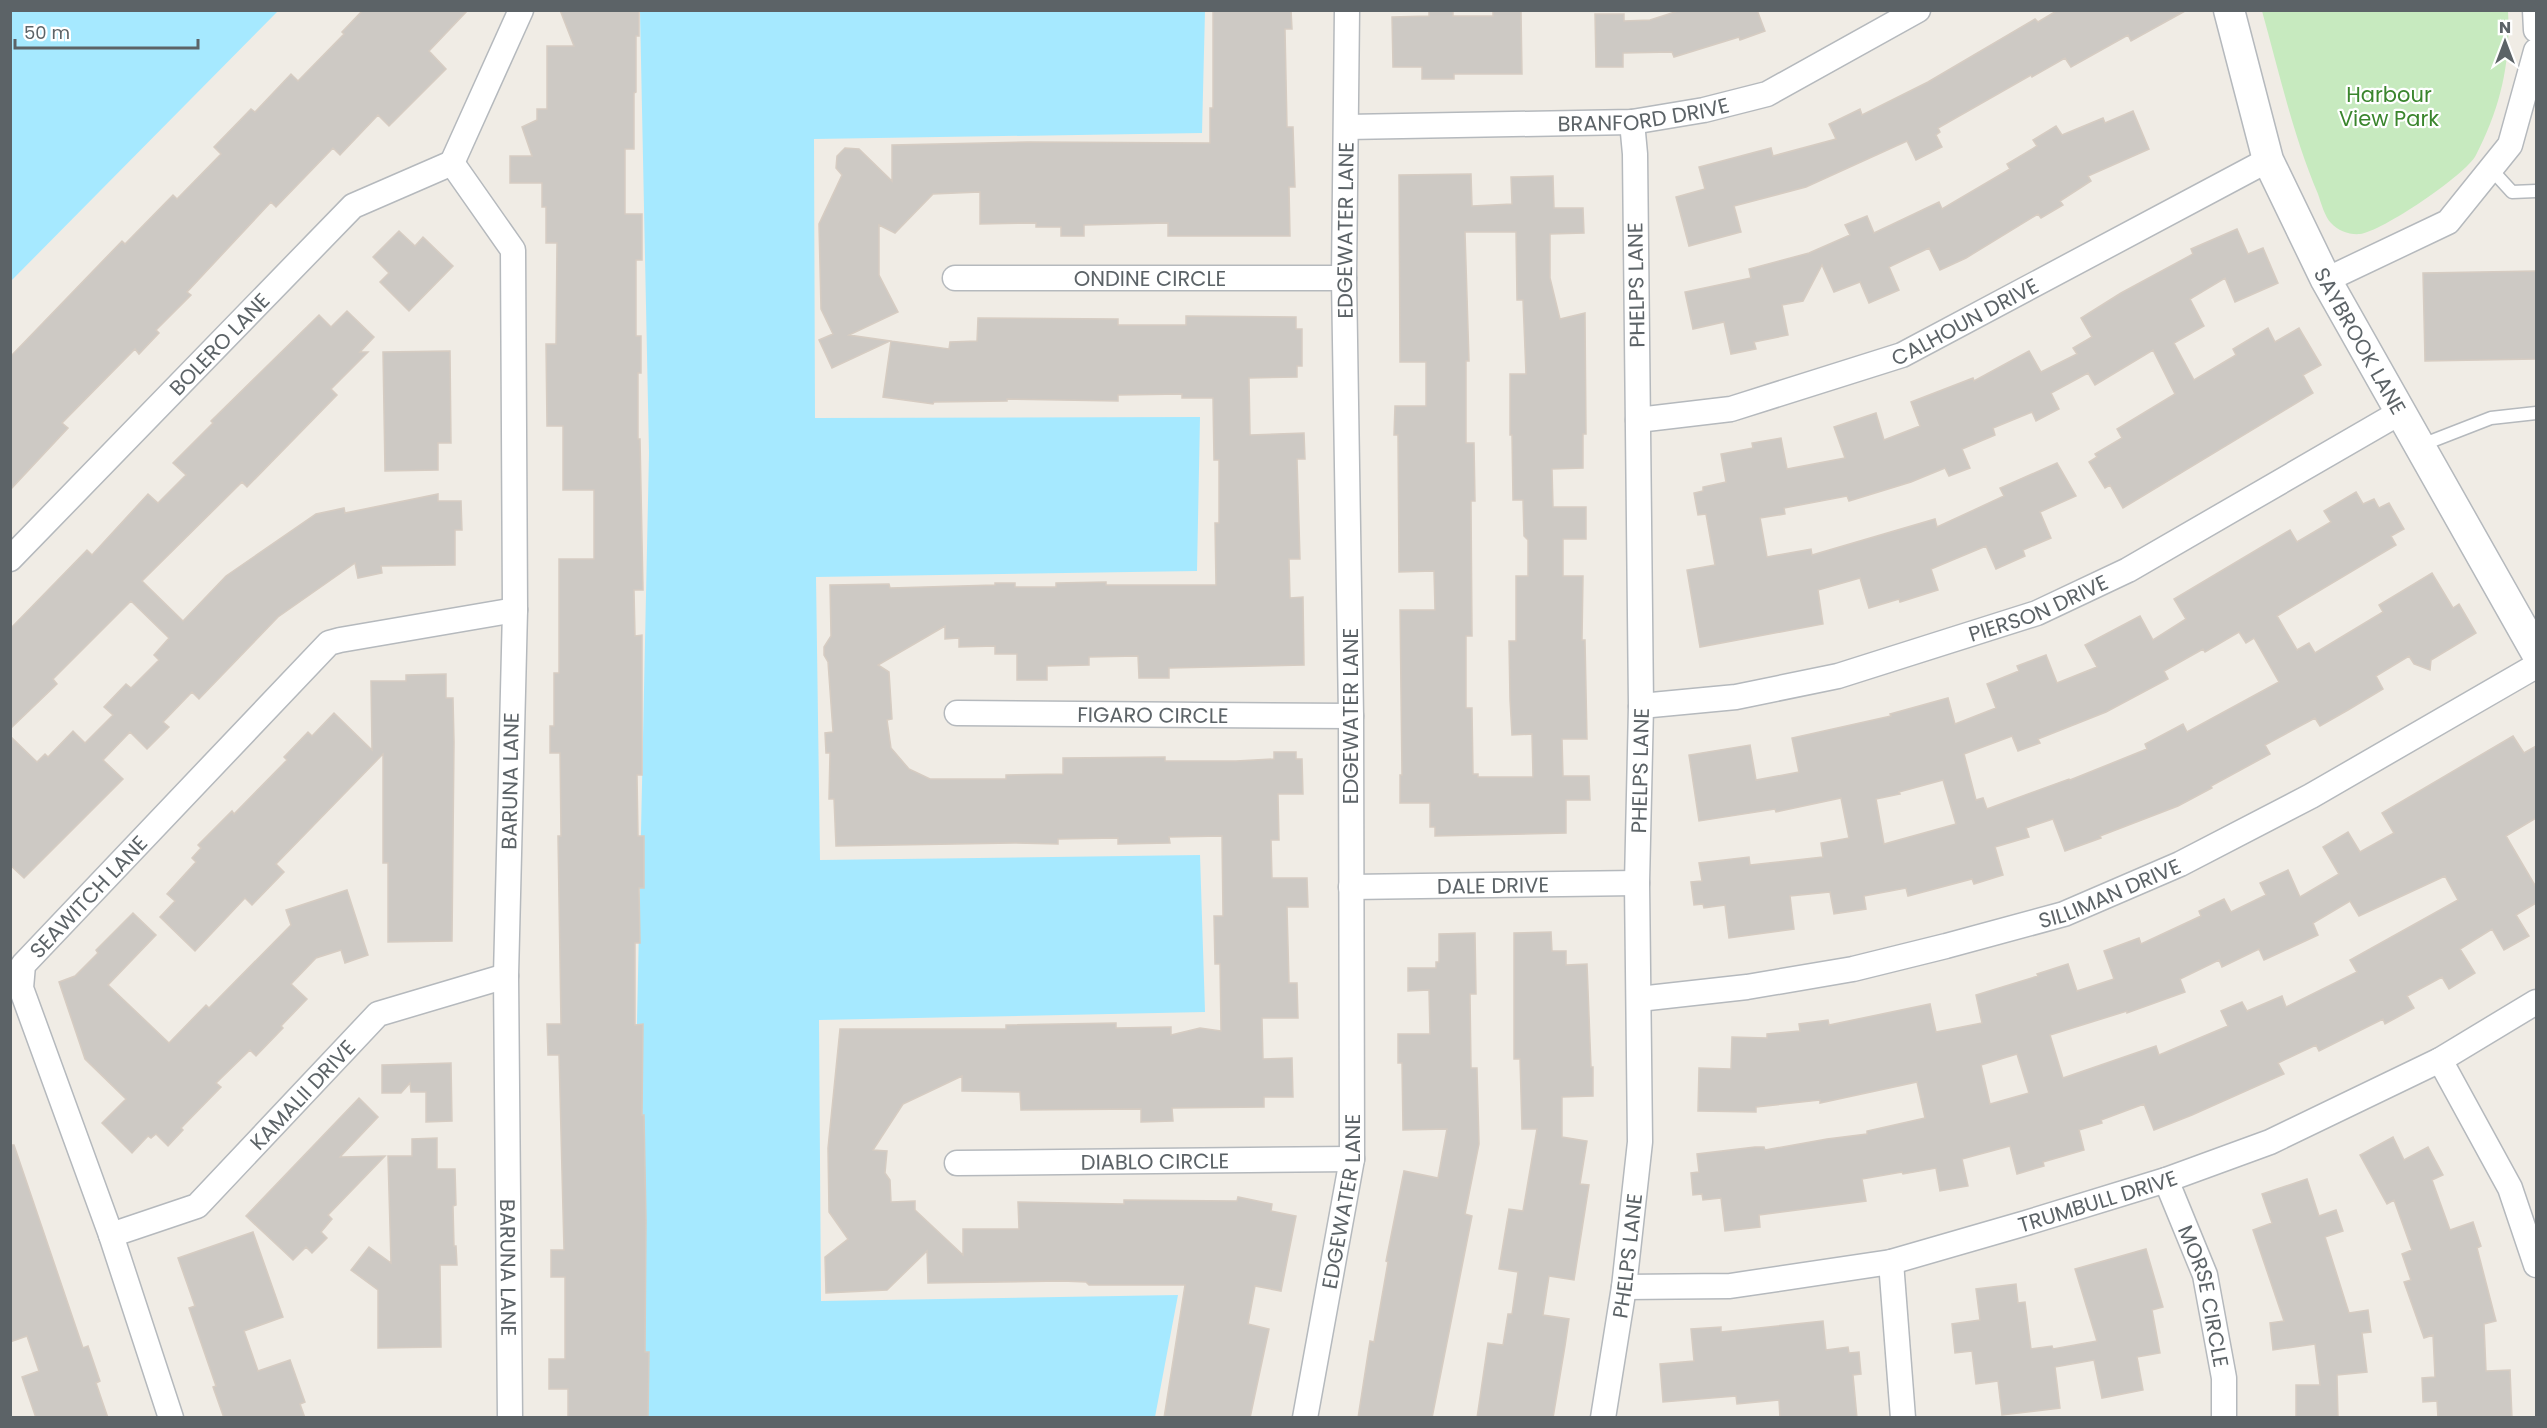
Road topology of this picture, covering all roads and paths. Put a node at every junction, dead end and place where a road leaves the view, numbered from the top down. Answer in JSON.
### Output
{"nodes":[{"id":1,"x":521,"y":10,"type":"edge"},
{"id":2,"x":1347,"y":10,"type":"edge"},
{"id":3,"x":1918,"y":10,"type":"edge"},
{"id":4,"x":2229,"y":10,"type":"edge"},
{"id":5,"x":2535,"y":10,"type":"edge"},
{"id":6,"x":2536,"y":30,"type":"edge"},
{"id":7,"x":2536,"y":51,"type":"edge"},
{"id":8,"x":1632,"y":122,"type":"junction"},
{"id":9,"x":1347,"y":127,"type":"junction"},
{"id":10,"x":2268,"y":160,"type":"junction"},
{"id":11,"x":452,"y":163,"type":"junction"},
{"id":12,"x":2491,"y":169,"type":"junction"},
{"id":13,"x":2536,"y":191,"type":"edge"},
{"id":14,"x":955,"y":278,"type":"dead end"},
{"id":15,"x":1344,"y":278,"type":"junction"},
{"id":16,"x":2326,"y":280,"type":"junction"},
{"id":17,"x":2536,"y":412,"type":"edge"},
{"id":18,"x":2399,"y":413,"type":"junction"},
{"id":19,"x":1638,"y":420,"type":"junction"},
{"id":20,"x":2418,"y":446,"type":"junction"},
{"id":21,"x":10,"y":559,"type":"edge"},
{"id":22,"x":515,"y":610,"type":"junction"},
{"id":23,"x":2536,"y":652,"type":"edge"},
{"id":24,"x":2536,"y":666,"type":"edge"},
{"id":25,"x":1641,"y":706,"type":"junction"},
{"id":26,"x":957,"y":713,"type":"dead end"},
{"id":27,"x":1351,"y":716,"type":"junction"},
{"id":28,"x":1637,"y":883,"type":"junction"},
{"id":29,"x":1351,"y":887,"type":"junction"},
{"id":30,"x":506,"y":976,"type":"junction"},
{"id":31,"x":1639,"y":999,"type":"junction"},
{"id":32,"x":2536,"y":1002,"type":"edge"},
{"id":33,"x":2440,"y":1060,"type":"junction"},
{"id":34,"x":1352,"y":1159,"type":"junction"},
{"id":35,"x":957,"y":1163,"type":"dead end"},
{"id":36,"x":2166,"y":1180,"type":"junction"},
{"id":37,"x":111,"y":1235,"type":"junction"},
{"id":38,"x":1891,"y":1262,"type":"junction"},
{"id":39,"x":2536,"y":1265,"type":"edge"},
{"id":40,"x":1624,"y":1287,"type":"junction"},
{"id":41,"x":171,"y":1418,"type":"edge"},
{"id":42,"x":510,"y":1418,"type":"edge"},
{"id":43,"x":1305,"y":1418,"type":"edge"},
{"id":44,"x":1603,"y":1418,"type":"edge"},
{"id":45,"x":1903,"y":1418,"type":"edge"},
{"id":46,"x":2224,"y":1418,"type":"edge"}],
"edges":[{"from":1,"to":11,"type":"street"},
{"from":2,"to":9,"type":"street","name":"EDGEWATER LANE"},
{"from":3,"to":8,"type":"street","name":"BRANFORD DRIVE"},
{"from":4,"to":10,"type":"street","name":"SAYBROOK LANE"},
{"from":5,"to":6,"type":"street"},
{"from":7,"to":12,"type":"street"},
{"from":8,"to":9,"type":"street","name":"BRANFORD DRIVE"},
{"from":8,"to":19,"type":"street","name":"PHELPS LANE"},
{"from":9,"to":15,"type":"street","name":"EDGEWATER LANE"},
{"from":10,"to":16,"type":"street","name":"SAYBROOK LANE"},
{"from":10,"to":19,"type":"street","name":"CALHOUN DRIVE"},
{"from":11,"to":21,"type":"street","name":"BOLERO LANE"},
{"from":11,"to":22,"type":"street","name":"BARUNA LANE"},
{"from":12,"to":13,"type":"lane"},
{"from":12,"to":16,"type":"street"},
{"from":14,"to":15,"type":"street","name":"ONDINE CIRCLE"},
{"from":15,"to":27,"type":"street","name":"EDGEWATER LANE"},
{"from":16,"to":18,"type":"street","name":"SAYBROOK LANE"},
{"from":17,"to":20,"type":"lane"},
{"from":18,"to":20,"type":"street","name":"SAYBROOK LANE"},
{"from":18,"to":25,"type":"street","name":"PIERSON DRIVE"},
{"from":19,"to":25,"type":"street","name":"PHELPS LANE"},
{"from":20,"to":23,"type":"street","name":"SAYBROOK LANE"},
{"from":22,"to":30,"type":"street","name":"BARUNA LANE"},
{"from":22,"to":37,"type":"street","name":"SEAWITCH LANE"},
{"from":24,"to":31,"type":"street","name":"SILLIMAN DRIVE"},
{"from":25,"to":28,"type":"street","name":"PHELPS LANE"},
{"from":26,"to":27,"type":"street","name":"FIGARO CIRCLE"},
{"from":27,"to":29,"type":"street","name":"EDGEWATER LANE"},
{"from":28,"to":29,"type":"street","name":"DALE DRIVE"},
{"from":28,"to":31,"type":"street","name":"PHELPS LANE"},
{"from":29,"to":34,"type":"street","name":"EDGEWATER LANE"},
{"from":30,"to":37,"type":"street","name":"KAMALII DRIVE"},
{"from":30,"to":42,"type":"street","name":"BARUNA LANE"},
{"from":31,"to":40,"type":"street","name":"PHELPS LANE"},
{"from":32,"to":33,"type":"street","name":"TRUMBULL DRIVE"},
{"from":33,"to":36,"type":"street","name":"TRUMBULL DRIVE"},
{"from":33,"to":39,"type":"street"},
{"from":34,"to":35,"type":"street","name":"DIABLO CIRCLE"},
{"from":34,"to":43,"type":"street","name":"EDGEWATER LANE"},
{"from":36,"to":38,"type":"street","name":"TRUMBULL DRIVE"},
{"from":36,"to":46,"type":"street","name":"MORSE CIRCLE"},
{"from":37,"to":41,"type":"street","name":"SEAWITCH LANE"},
{"from":38,"to":40,"type":"street","name":"TRUMBULL DRIVE"},
{"from":38,"to":45,"type":"street"},
{"from":40,"to":44,"type":"street","name":"PHELPS LANE"}]}
